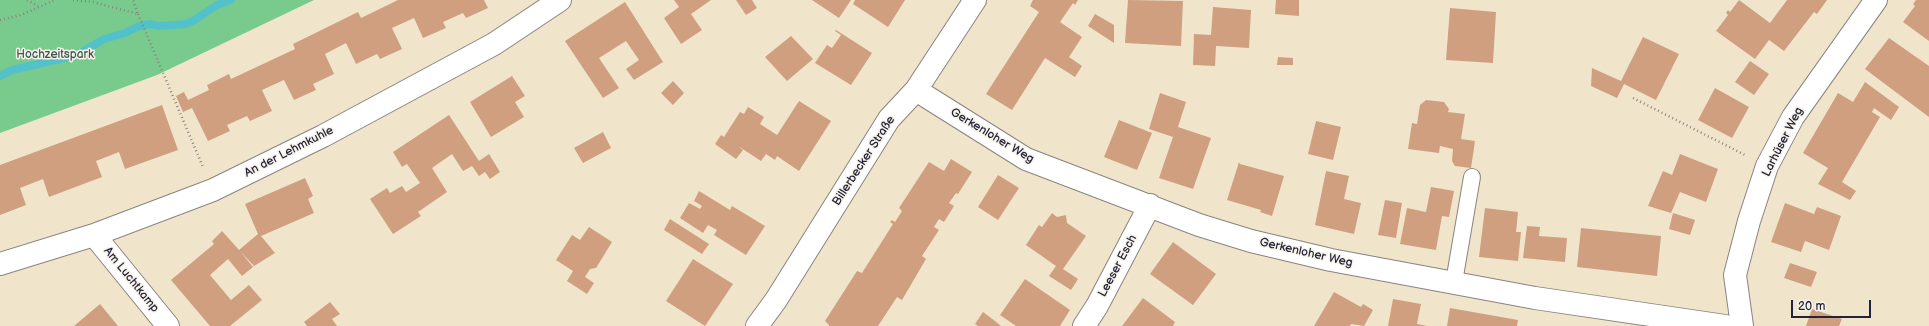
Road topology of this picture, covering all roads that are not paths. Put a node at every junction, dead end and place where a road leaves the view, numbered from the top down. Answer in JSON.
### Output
{"nodes":[{"id":1,"x":560,"y":0,"type":"edge"},
{"id":2,"x":975,"y":0,"type":"edge"},
{"id":3,"x":1876,"y":0,"type":"edge"},
{"id":4,"x":916,"y":90,"type":"junction"},
{"id":5,"x":1472,"y":177,"type":"dead end"},
{"id":6,"x":1150,"y":205,"type":"junction"},
{"id":7,"x":94,"y":235,"type":"junction"},
{"id":8,"x":0,"y":264,"type":"edge"},
{"id":9,"x":1454,"y":282,"type":"junction"},
{"id":10,"x":168,"y":326,"type":"edge"},
{"id":11,"x":757,"y":326,"type":"edge"},
{"id":12,"x":1084,"y":326,"type":"edge"},
{"id":13,"x":1725,"y":326,"type":"edge"},
{"id":14,"x":1742,"y":326,"type":"edge"}],
"edges":[{"from":1,"to":7,"type":"street","name":"An der Lehmkuhle"},
{"from":2,"to":4,"type":"street","name":"Billerbecker Straße"},
{"from":3,"to":14,"type":"street","name":"Larhüser Weg"},
{"from":4,"to":6,"type":"street","name":"Gerkenloher Weg"},
{"from":4,"to":11,"type":"street","name":"Billerbecker Straße"},
{"from":5,"to":9,"type":"lane"},
{"from":6,"to":9,"type":"street","name":"Gerkenloher Weg"},
{"from":6,"to":12,"type":"street","name":"Leeser Esch"},
{"from":7,"to":8,"type":"street","name":"An der Lehmkuhle"},
{"from":7,"to":10,"type":"street","name":"Am Luchtkamp"},
{"from":9,"to":13,"type":"street","name":"Gerkenloher Weg"}]}
